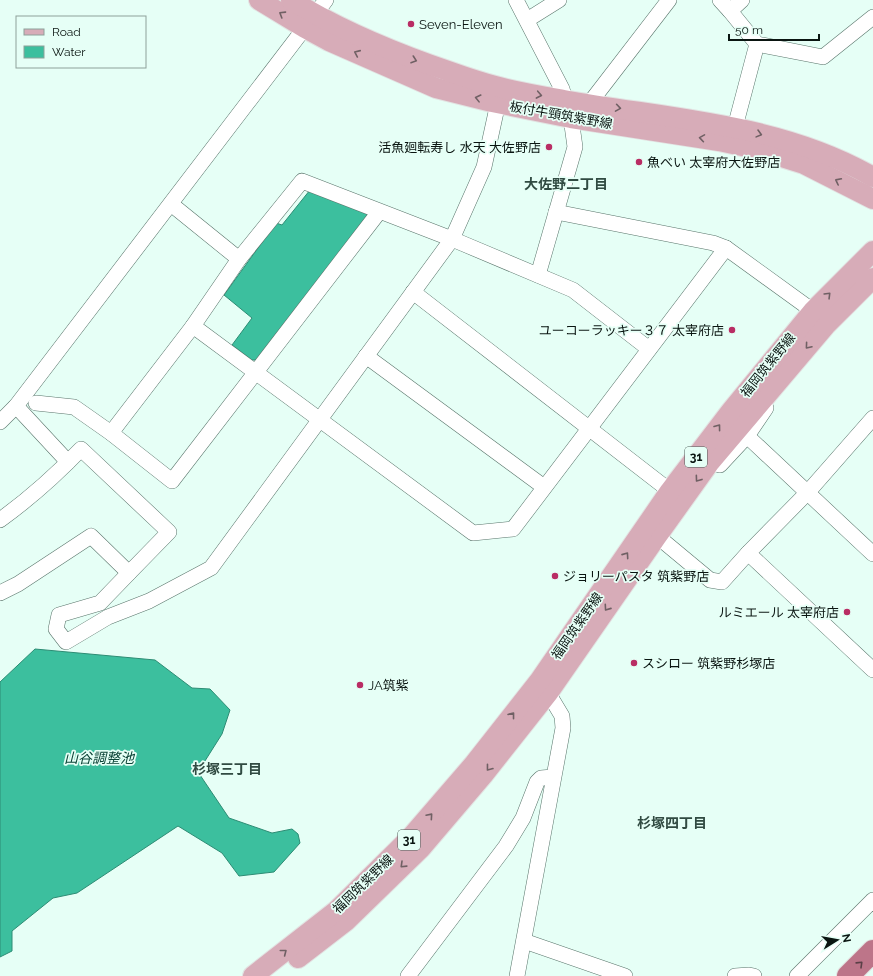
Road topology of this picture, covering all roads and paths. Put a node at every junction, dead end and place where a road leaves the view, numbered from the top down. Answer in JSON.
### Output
{"nodes":[{"id":1,"x":259,"y":0,"type":"edge"},
{"id":2,"x":292,"y":0,"type":"edge"},
{"id":3,"x":516,"y":0,"type":"edge"},
{"id":4,"x":559,"y":0,"type":"edge"},
{"id":5,"x":668,"y":0,"type":"edge"},
{"id":6,"x":742,"y":0,"type":"edge"},
{"id":7,"x":725,"y":5,"type":"edge"},
{"id":8,"x":315,"y":14,"type":"edge"},
{"id":9,"x":873,"y":17,"type":"edge"},
{"id":10,"x":527,"y":20,"type":"junction"},
{"id":11,"x":756,"y":44,"type":"junction"},
{"id":12,"x":498,"y":103,"type":"junction"},
{"id":13,"x":589,"y":104,"type":"junction"},
{"id":14,"x":568,"y":109,"type":"junction"},
{"id":15,"x":735,"y":127,"type":"junction"},
{"id":16,"x":873,"y":177,"type":"edge"},
{"id":17,"x":873,"y":199,"type":"edge"},
{"id":18,"x":171,"y":204,"type":"junction"},
{"id":19,"x":379,"y":212,"type":"junction"},
{"id":20,"x":556,"y":212,"type":"junction"},
{"id":21,"x":452,"y":239,"type":"junction"},
{"id":22,"x":726,"y":248,"type":"junction"},
{"id":23,"x":873,"y":251,"type":"edge"},
{"id":24,"x":239,"y":259,"type":"junction"},
{"id":25,"x":538,"y":275,"type":"junction"},
{"id":26,"x":873,"y":278,"type":"edge"},
{"id":27,"x":413,"y":292,"type":"junction"},
{"id":28,"x":813,"y":311,"type":"junction"},
{"id":29,"x":193,"y":326,"type":"junction"},
{"id":30,"x":649,"y":349,"type":"junction"},
{"id":31,"x":366,"y":356,"type":"junction"},
{"id":32,"x":256,"y":372,"type":"junction"},
{"id":33,"x":773,"y":387,"type":"junction"},
{"id":34,"x":36,"y":403,"type":"dead end"},
{"id":35,"x":16,"y":406,"type":"junction"},
{"id":36,"x":320,"y":420,"type":"junction"},
{"id":37,"x":0,"y":422,"type":"edge"},
{"id":38,"x":872,"y":422,"type":"edge"},
{"id":39,"x":588,"y":429,"type":"junction"},
{"id":40,"x":111,"y":433,"type":"junction"},
{"id":41,"x":747,"y":436,"type":"junction"},
{"id":42,"x":68,"y":462,"type":"junction"},
{"id":43,"x":710,"y":462,"type":"junction"},
{"id":44,"x":544,"y":487,"type":"junction"},
{"id":45,"x":670,"y":491,"type":"junction"},
{"id":46,"x":808,"y":492,"type":"junction"},
{"id":47,"x":0,"y":520,"type":"edge"},
{"id":48,"x":656,"y":536,"type":"junction"},
{"id":49,"x":748,"y":553,"type":"junction"},
{"id":50,"x":873,"y":554,"type":"edge"},
{"id":51,"x":128,"y":573,"type":"junction"},
{"id":52,"x":0,"y":593,"type":"edge"},
{"id":53,"x":873,"y":670,"type":"edge"},
{"id":54,"x":544,"y":686,"type":"junction"},
{"id":55,"x":554,"y":777,"type":"junction"},
{"id":56,"x":873,"y":900,"type":"edge"},
{"id":57,"x":524,"y":941,"type":"junction"},
{"id":58,"x":873,"y":952,"type":"edge"},
{"id":59,"x":253,"y":976,"type":"edge"},
{"id":60,"x":274,"y":976,"type":"edge"},
{"id":61,"x":408,"y":976,"type":"edge"},
{"id":62,"x":517,"y":976,"type":"edge"},
{"id":63,"x":625,"y":976,"type":"edge"},
{"id":64,"x":736,"y":976,"type":"edge"},
{"id":65,"x":754,"y":976,"type":"edge"},
{"id":66,"x":797,"y":976,"type":"edge"},
{"id":67,"x":848,"y":976,"type":"edge"}],
"edges":[{"from":8,"to":1,"type":"main road","name":"板付牛頸筑紫野線","one_way":true},
{"from":2,"to":8,"type":"main road","name":"板付牛頸筑紫野線"},
{"from":3,"to":10,"type":"street"},
{"from":4,"to":10,"type":"street"},
{"from":5,"to":13,"type":"street"},
{"from":6,"to":7,"type":"street"},
{"from":7,"to":11,"type":"street"},
{"from":12,"to":8,"type":"main road","name":"板付牛頸筑紫野線","one_way":true},
{"from":8,"to":14,"type":"main road","name":"板付牛頸筑紫野線","one_way":true},
{"from":8,"to":18,"type":"street"},
{"from":9,"to":11,"type":"street"},
{"from":10,"to":14,"type":"street"},
{"from":11,"to":15,"type":"street"},
{"from":12,"to":14,"type":"main road","name":"板付牛頸筑紫野線"},
{"from":12,"to":21,"type":"street"},
{"from":13,"to":14,"type":"main road","name":"板付牛頸筑紫野線"},
{"from":13,"to":15,"type":"main road","name":"板付牛頸筑紫野線","one_way":true},
{"from":17,"to":14,"type":"main road","name":"板付牛頸筑紫野線","one_way":true},
{"from":14,"to":20,"type":"street"},
{"from":15,"to":16,"type":"main road","name":"板付牛頸筑紫野線","one_way":true},
{"from":18,"to":24,"type":"street"},
{"from":18,"to":35,"type":"street"},
{"from":19,"to":21,"type":"street"},
{"from":19,"to":24,"type":"street"},
{"from":19,"to":32,"type":"street"},
{"from":20,"to":22,"type":"street"},
{"from":20,"to":25,"type":"street"},
{"from":21,"to":25,"type":"street"},
{"from":21,"to":27,"type":"street"},
{"from":22,"to":28,"type":"street"},
{"from":22,"to":30,"type":"street"},
{"from":28,"to":23,"type":"main road","name":"福岡筑紫野線","number":"31","one_way":true},
{"from":24,"to":29,"type":"street"},
{"from":25,"to":30,"type":"street"},
{"from":26,"to":33,"type":"main road","name":"福岡筑紫野線","number":"31","one_way":true},
{"from":27,"to":31,"type":"street"},
{"from":27,"to":39,"type":"street"},
{"from":45,"to":28,"type":"main road","name":"福岡筑紫野線","number":"31","one_way":true},
{"from":29,"to":32,"type":"street"},
{"from":29,"to":40,"type":"street"},
{"from":30,"to":39,"type":"street"},
{"from":31,"to":36,"type":"street"},
{"from":31,"to":44,"type":"street"},
{"from":32,"to":36,"type":"street"},
{"from":32,"to":40,"type":"street"},
{"from":33,"to":41,"type":"street"},
{"from":33,"to":43,"type":"main road","name":"福岡筑紫野線","number":"31"},
{"from":34,"to":40,"type":"street"},
{"from":35,"to":37,"type":"street"},
{"from":35,"to":42,"type":"street"},
{"from":36,"to":44,"type":"street"},
{"from":36,"to":51,"type":"street"},
{"from":38,"to":46,"type":"street"},
{"from":39,"to":44,"type":"street"},
{"from":39,"to":45,"type":"street"},
{"from":41,"to":43,"type":"street"},
{"from":41,"to":46,"type":"street"},
{"from":42,"to":47,"type":"street"},
{"from":42,"to":51,"type":"street"},
{"from":43,"to":48,"type":"main road","name":"福岡筑紫野線","number":"31","one_way":true},
{"from":54,"to":45,"type":"main road","name":"福岡筑紫野線","number":"31","one_way":true},
{"from":46,"to":49,"type":"street"},
{"from":46,"to":50,"type":"street"},
{"from":48,"to":49,"type":"street"},
{"from":48,"to":54,"type":"main road","name":"福岡筑紫野線","number":"31","one_way":true},
{"from":49,"to":53,"type":"street"},
{"from":51,"to":52,"type":"street"},
{"from":54,"to":55,"type":"street"},
{"from":59,"to":54,"type":"main road","name":"福岡筑紫野線","number":"31","one_way":true},
{"from":54,"to":60,"type":"main road","name":"福岡筑紫野線","number":"31","one_way":true},
{"from":55,"to":57,"type":"street"},
{"from":55,"to":61,"type":"street"},
{"from":56,"to":66,"type":"street"},
{"from":57,"to":62,"type":"street"},
{"from":57,"to":63,"type":"street"},
{"from":67,"to":58,"type":"highway","one_way":true},
{"from":64,"to":65,"type":"street"}]}
